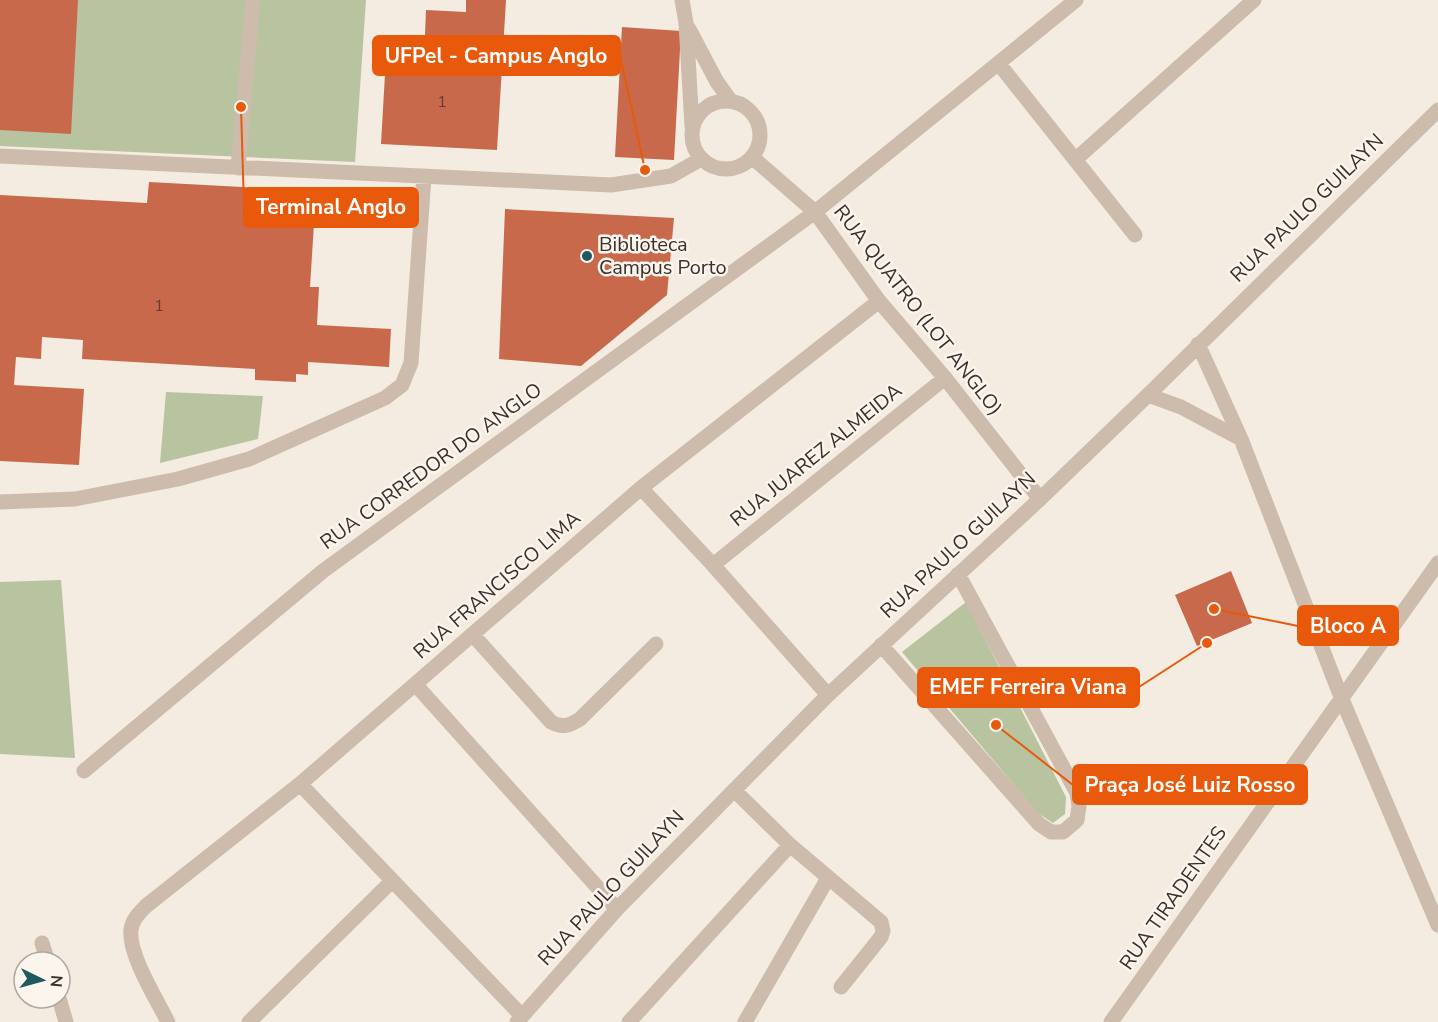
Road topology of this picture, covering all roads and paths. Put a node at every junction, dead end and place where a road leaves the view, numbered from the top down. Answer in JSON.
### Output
{"nodes":[{"id":1,"x":253,"y":0,"type":"edge"},
{"id":2,"x":682,"y":0,"type":"edge"},
{"id":3,"x":1076,"y":0,"type":"edge"},
{"id":4,"x":1254,"y":0,"type":"edge"},
{"id":5,"x":686,"y":23,"type":"junction"},
{"id":6,"x":999,"y":63,"type":"junction"},
{"id":7,"x":730,"y":100,"type":"junction"},
{"id":8,"x":1438,"y":110,"type":"edge"},
{"id":9,"x":692,"y":129,"type":"junction"},
{"id":10,"x":0,"y":156,"type":"edge"},
{"id":11,"x":752,"y":158,"type":"junction"},
{"id":12,"x":701,"y":159,"type":"junction"},
{"id":13,"x":1076,"y":159,"type":"junction"},
{"id":14,"x":238,"y":168,"type":"junction"},
{"id":15,"x":423,"y":176,"type":"junction"},
{"id":16,"x":815,"y":212,"type":"junction"},
{"id":17,"x":1135,"y":235,"type":"dead end"},
{"id":18,"x":879,"y":301,"type":"junction"},
{"id":19,"x":1198,"y":344,"type":"junction"},
{"id":20,"x":945,"y":378,"type":"junction"},
{"id":21,"x":1148,"y":395,"type":"junction"},
{"id":22,"x":1241,"y":439,"type":"junction"},
{"id":23,"x":641,"y":488,"type":"junction"},
{"id":24,"x":1040,"y":499,"type":"junction"},
{"id":25,"x":0,"y":502,"type":"edge"},
{"id":26,"x":1438,"y":563,"type":"edge"},
{"id":27,"x":713,"y":565,"type":"junction"},
{"id":28,"x":958,"y":574,"type":"junction"},
{"id":29,"x":473,"y":634,"type":"junction"},
{"id":30,"x":656,"y":644,"type":"dead end"},
{"id":31,"x":881,"y":645,"type":"junction"},
{"id":32,"x":415,"y":684,"type":"junction"},
{"id":33,"x":828,"y":695,"type":"junction"},
{"id":34,"x":1341,"y":698,"type":"junction"},
{"id":35,"x":84,"y":771,"type":"dead end"},
{"id":36,"x":300,"y":784,"type":"junction"},
{"id":37,"x":734,"y":790,"type":"junction"},
{"id":38,"x":790,"y":845,"type":"junction"},
{"id":39,"x":828,"y":878,"type":"junction"},
{"id":40,"x":392,"y":881,"type":"junction"},
{"id":41,"x":617,"y":909,"type":"junction"},
{"id":42,"x":1438,"y":925,"type":"edge"},
{"id":43,"x":42,"y":943,"type":"dead end"},
{"id":44,"x":44,"y":950,"type":"edge"},
{"id":45,"x":841,"y":987,"type":"dead end"},
{"id":46,"x":520,"y":1019,"type":"edge"},
{"id":47,"x":168,"y":1022,"type":"edge"},
{"id":48,"x":249,"y":1022,"type":"edge"},
{"id":49,"x":629,"y":1022,"type":"edge"},
{"id":50,"x":745,"y":1022,"type":"edge"},
{"id":51,"x":1111,"y":1022,"type":"edge"}],
"edges":[{"from":1,"to":14,"type":"street"},
{"from":2,"to":5,"type":"street"},
{"from":3,"to":6,"type":"street","name":"RUA CORREDOR DO ANGLO"},
{"from":4,"to":13,"type":"street"},
{"from":5,"to":7,"type":"street"},
{"from":5,"to":9,"type":"street"},
{"from":6,"to":13,"type":"street"},
{"from":6,"to":16,"type":"street","name":"RUA CORREDOR DO ANGLO"},
{"from":7,"to":9,"type":"street"},
{"from":7,"to":11,"type":"street"},
{"from":8,"to":19,"type":"street","name":"RUA PAULO GUILAYN"},
{"from":9,"to":12,"type":"street"},
{"from":10,"to":14,"type":"street"},
{"from":11,"to":12,"type":"street"},
{"from":11,"to":16,"type":"street","name":"RUA QUATRO (LOT ANGLO)"},
{"from":12,"to":15,"type":"street"},
{"from":13,"to":17,"type":"street"},
{"from":14,"to":15,"type":"street"},
{"from":15,"to":25,"type":"street"},
{"from":16,"to":18,"type":"street","name":"RUA QUATRO (LOT ANGLO)"},
{"from":16,"to":35,"type":"street","name":"RUA CORREDOR DO ANGLO"},
{"from":18,"to":20,"type":"street","name":"RUA QUATRO (LOT ANGLO)"},
{"from":18,"to":23,"type":"street","name":"RUA FRANCISCO LIMA"},
{"from":19,"to":21,"type":"street","name":"RUA PAULO GUILAYN"},
{"from":19,"to":22,"type":"street"},
{"from":20,"to":24,"type":"street","name":"RUA QUATRO (LOT ANGLO)"},
{"from":20,"to":27,"type":"street","name":"RUA JUAREZ ALMEIDA"},
{"from":21,"to":22,"type":"street"},
{"from":21,"to":24,"type":"street","name":"RUA PAULO GUILAYN"},
{"from":22,"to":34,"type":"street"},
{"from":23,"to":27,"type":"street"},
{"from":23,"to":29,"type":"street","name":"RUA FRANCISCO LIMA"},
{"from":24,"to":28,"type":"street","name":"RUA PAULO GUILAYN"},
{"from":26,"to":34,"type":"street","name":"RUA TIRADENTES"},
{"from":27,"to":33,"type":"street"},
{"from":28,"to":31,"type":"street","name":"RUA PAULO GUILAYN"},
{"from":28,"to":31,"type":"street"},
{"from":29,"to":30,"type":"street"},
{"from":29,"to":32,"type":"street","name":"RUA FRANCISCO LIMA"},
{"from":31,"to":33,"type":"street","name":"RUA PAULO GUILAYN"},
{"from":32,"to":36,"type":"street","name":"RUA FRANCISCO LIMA"},
{"from":32,"to":41,"type":"street"},
{"from":33,"to":37,"type":"street","name":"RUA PAULO GUILAYN"},
{"from":34,"to":42,"type":"street"},
{"from":34,"to":51,"type":"street","name":"RUA TIRADENTES"},
{"from":36,"to":40,"type":"street"},
{"from":36,"to":47,"type":"street","name":"RUA FRANCISCO LIMA"},
{"from":37,"to":38,"type":"street"},
{"from":37,"to":41,"type":"street","name":"RUA PAULO GUILAYN"},
{"from":38,"to":39,"type":"street"},
{"from":38,"to":49,"type":"street"},
{"from":39,"to":45,"type":"street"},
{"from":39,"to":50,"type":"street"},
{"from":40,"to":46,"type":"street"},
{"from":40,"to":48,"type":"street"},
{"from":41,"to":46,"type":"street","name":"RUA PAULO GUILAYN"},
{"from":43,"to":44,"type":"street"}]}
